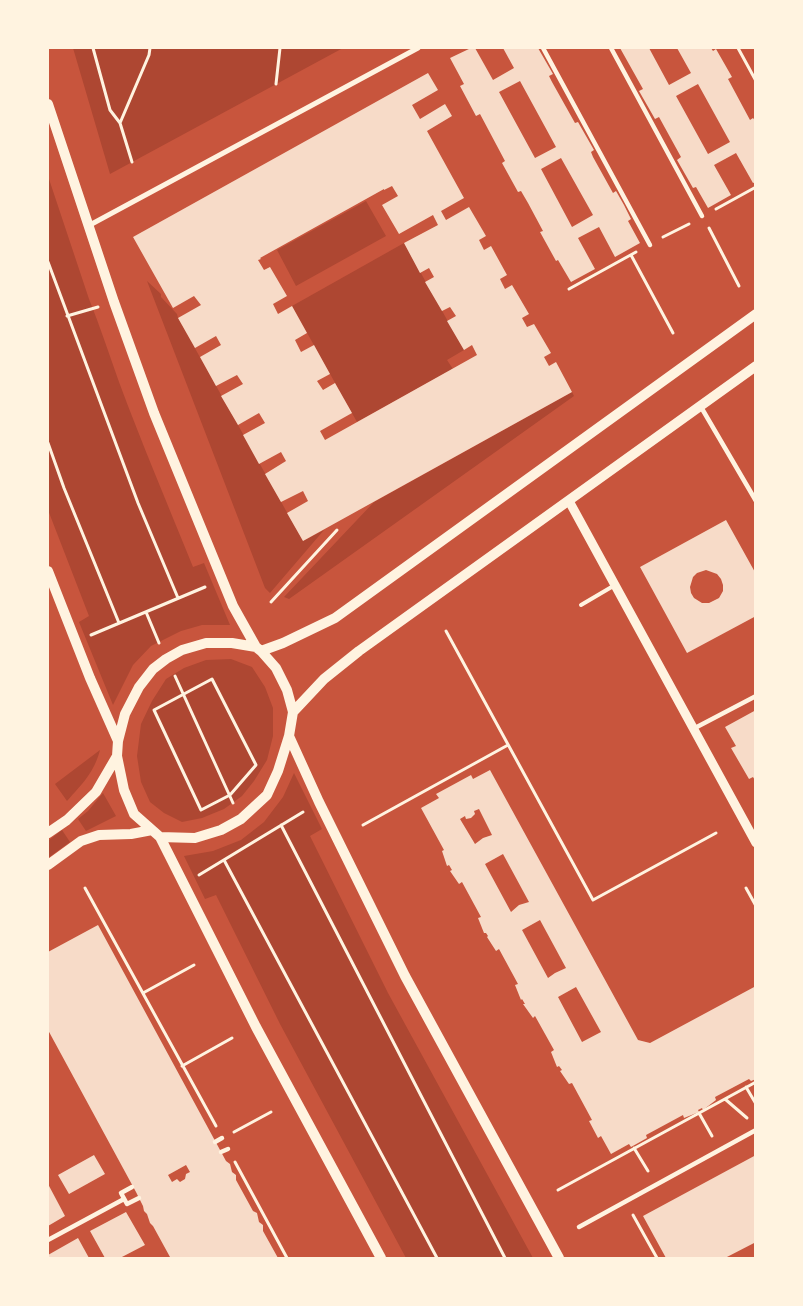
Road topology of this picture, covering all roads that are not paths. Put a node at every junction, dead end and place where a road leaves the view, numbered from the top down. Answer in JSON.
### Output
{"nodes":[{"id":1,"x":418,"y":48,"type":"edge"},
{"id":2,"x":543,"y":48,"type":"edge"},
{"id":3,"x":611,"y":48,"type":"edge"},
{"id":4,"x":48,"y":104,"type":"edge"},
{"id":5,"x":702,"y":216,"type":"road end"},
{"id":6,"x":88,"y":226,"type":"junction"},
{"id":7,"x":650,"y":245,"type":"dead end"},
{"id":8,"x":756,"y":314,"type":"edge"},
{"id":9,"x":756,"y":366,"type":"edge"},
{"id":10,"x":701,"y":406,"type":"junction"},
{"id":11,"x":569,"y":501,"type":"junction"},
{"id":12,"x":756,"y":501,"type":"edge"},
{"id":13,"x":48,"y":571,"type":"edge"},
{"id":14,"x":615,"y":585,"type":"junction"},
{"id":15,"x":582,"y":605,"type":"dead end"},
{"id":16,"x":259,"y":649,"type":"junction"},
{"id":17,"x":756,"y":696,"type":"edge"},
{"id":18,"x":293,"y":712,"type":"junction"},
{"id":19,"x":693,"y":729,"type":"junction"},
{"id":20,"x":290,"y":736,"type":"junction"},
{"id":21,"x":118,"y":741,"type":"junction"},
{"id":22,"x":118,"y":756,"type":"junction"},
{"id":23,"x":48,"y":833,"type":"edge"},
{"id":24,"x":156,"y":833,"type":"junction"},
{"id":25,"x":756,"y":844,"type":"edge"},
{"id":26,"x":48,"y":865,"type":"edge"},
{"id":27,"x":756,"y":1130,"type":"edge"},
{"id":28,"x":222,"y":1138,"type":"road end"},
{"id":29,"x":215,"y":1142,"type":"dead end"},
{"id":30,"x":228,"y":1149,"type":"road end"},
{"id":31,"x":221,"y":1152,"type":"dead end"},
{"id":32,"x":132,"y":1187,"type":"dead end"},
{"id":33,"x":139,"y":1198,"type":"dead end"},
{"id":34,"x":124,"y":1199,"type":"junction"},
{"id":35,"x":579,"y":1227,"type":"dead end"},
{"id":36,"x":48,"y":1240,"type":"edge"},
{"id":37,"x":381,"y":1258,"type":"edge"},
{"id":38,"x":559,"y":1258,"type":"edge"}],
"edges":[{"from":1,"to":6,"type":"street"},
{"from":2,"to":7,"type":"street"},
{"from":3,"to":5,"type":"street"},
{"from":4,"to":6,"type":"main road"},
{"from":6,"to":16,"type":"main road"},
{"from":8,"to":16,"type":"main road"},
{"from":9,"to":10,"type":"main road"},
{"from":10,"to":11,"type":"main road"},
{"from":10,"to":12,"type":"street"},
{"from":11,"to":14,"type":"street"},
{"from":11,"to":18,"type":"main road"},
{"from":13,"to":21,"type":"main road"},
{"from":14,"to":15,"type":"lane"},
{"from":14,"to":19,"type":"street"},
{"from":16,"to":18,"type":"main road"},
{"from":16,"to":21,"type":"main road"},
{"from":17,"to":19,"type":"street"},
{"from":18,"to":20,"type":"main road"},
{"from":19,"to":25,"type":"street"},
{"from":20,"to":24,"type":"main road"},
{"from":20,"to":38,"type":"main road"},
{"from":21,"to":22,"type":"main road"},
{"from":22,"to":23,"type":"main road"},
{"from":22,"to":24,"type":"main road"},
{"from":24,"to":26,"type":"main road"},
{"from":24,"to":37,"type":"main road"},
{"from":27,"to":35,"type":"street"},
{"from":28,"to":29,"type":"street"},
{"from":30,"to":31,"type":"street"},
{"from":32,"to":34,"type":"street"},
{"from":33,"to":34,"type":"street"},
{"from":34,"to":36,"type":"street"}]}
